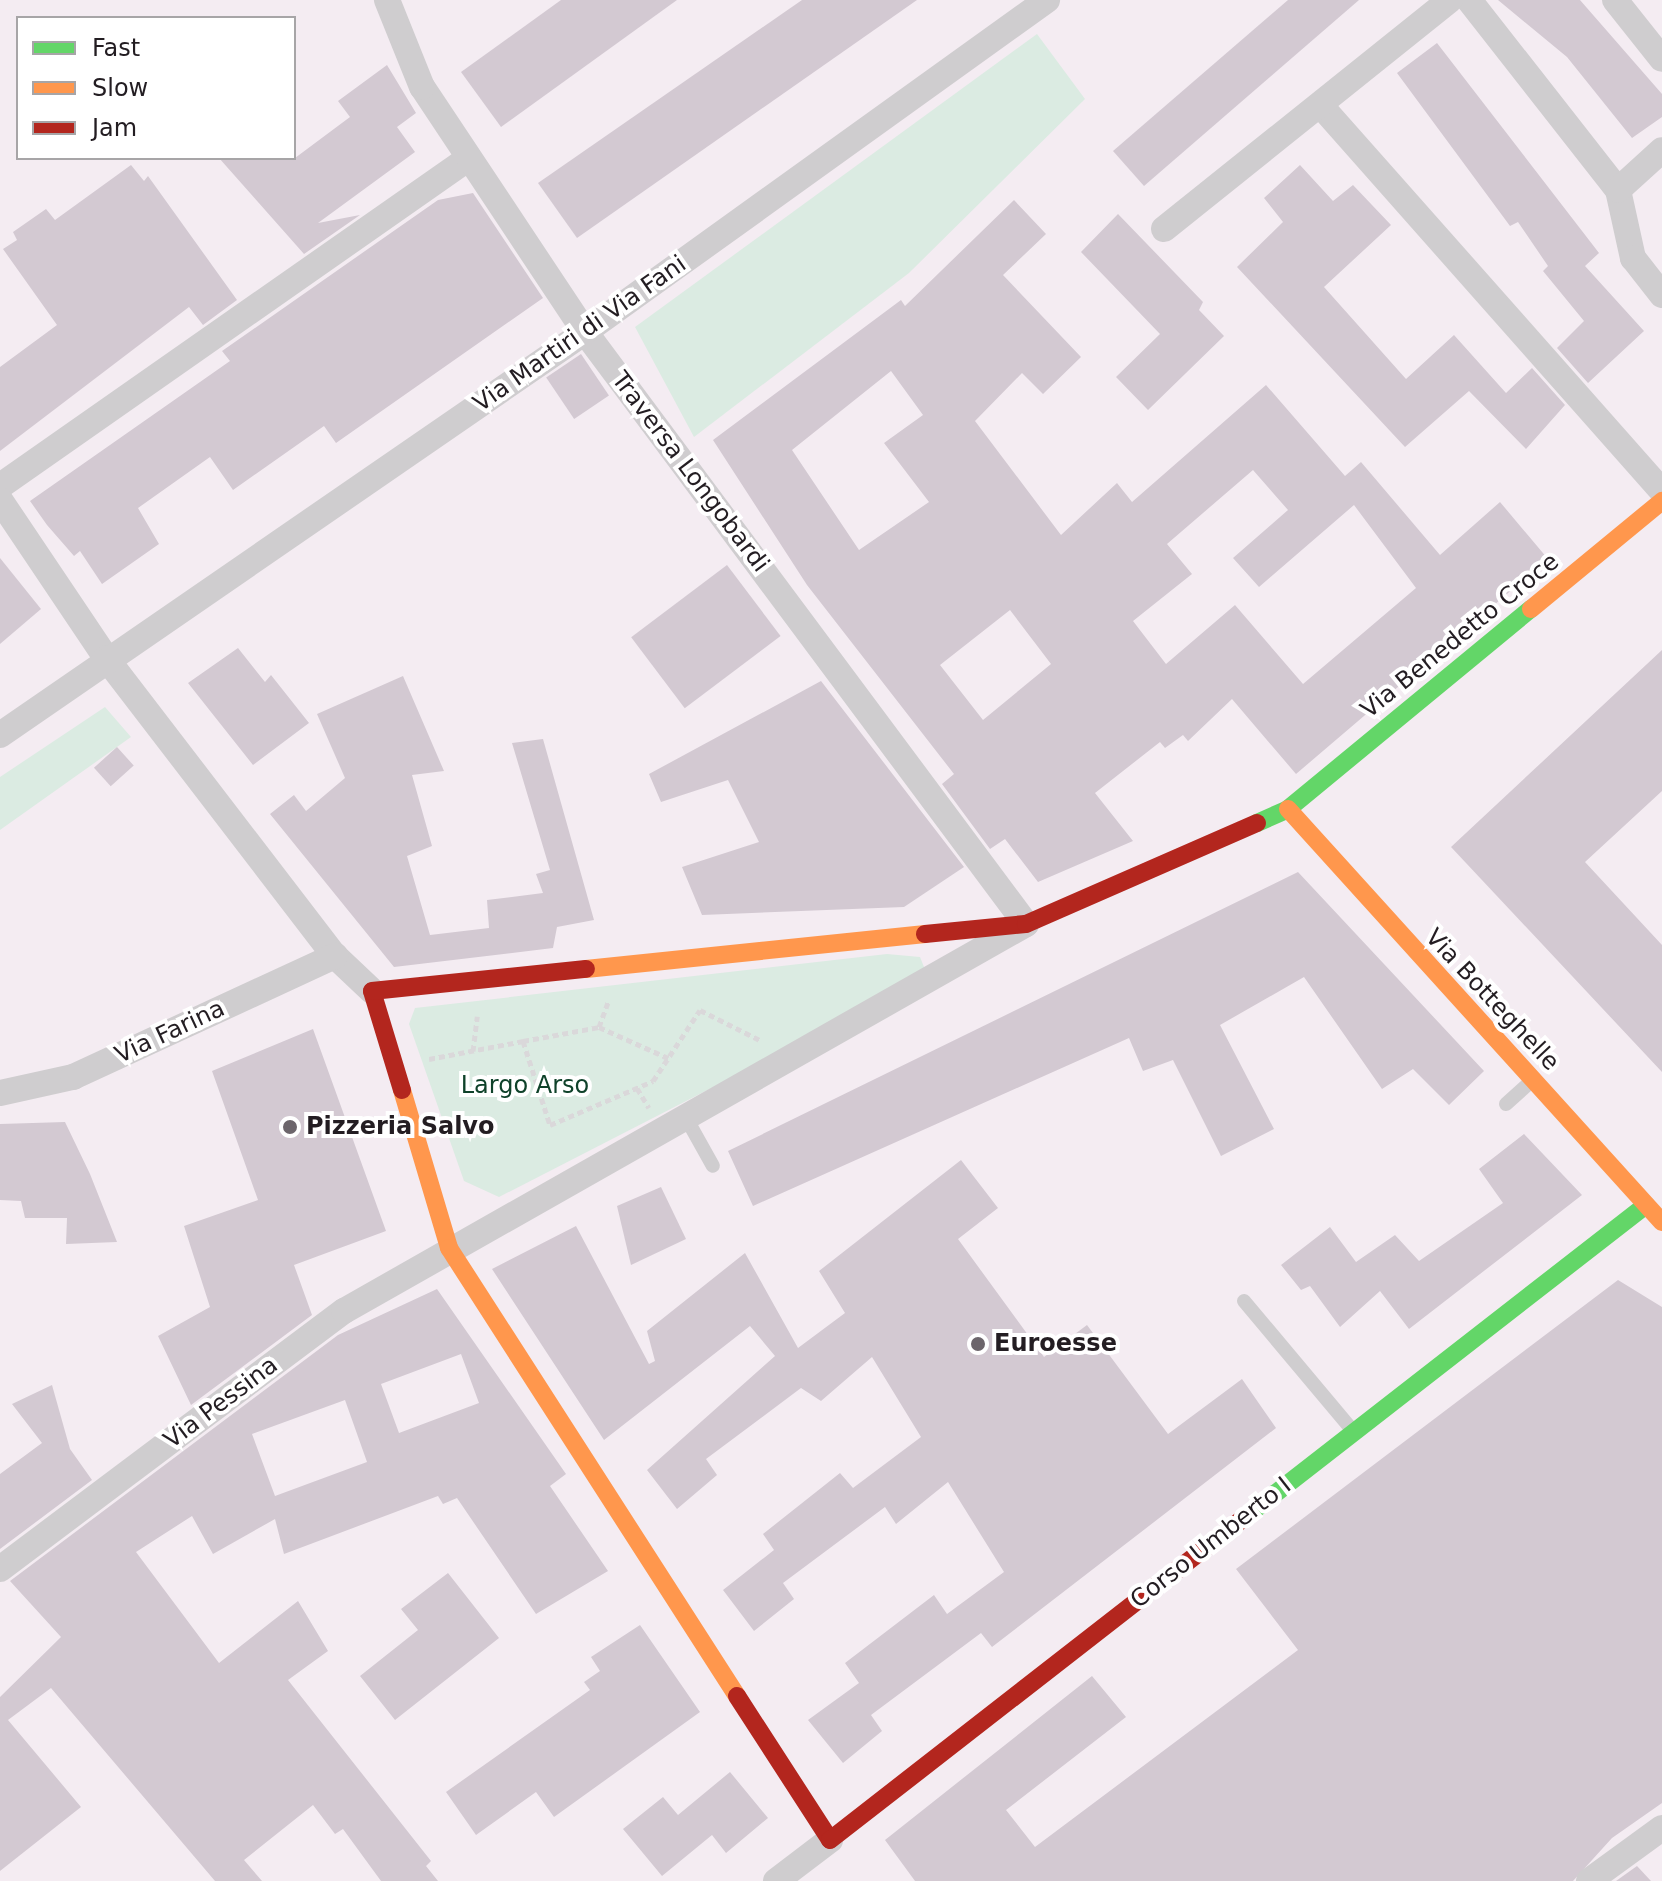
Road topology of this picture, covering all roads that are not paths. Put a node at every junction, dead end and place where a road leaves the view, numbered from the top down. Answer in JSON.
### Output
{"nodes":[{"id":1,"x":387,"y":0,"type":"edge"},
{"id":2,"x":1047,"y":0,"type":"edge"},
{"id":3,"x":1450,"y":0,"type":"edge"},
{"id":4,"x":1469,"y":0,"type":"edge"},
{"id":5,"x":1615,"y":0,"type":"edge"},
{"id":6,"x":1662,"y":59,"type":"edge"},
{"id":7,"x":1322,"y":107,"type":"junction"},
{"id":8,"x":1662,"y":150,"type":"edge"},
{"id":9,"x":469,"y":158,"type":"junction"},
{"id":10,"x":1618,"y":190,"type":"junction"},
{"id":11,"x":1164,"y":229,"type":"dead end"},
{"id":12,"x":1662,"y":295,"type":"edge"},
{"id":13,"x":585,"y":332,"type":"junction"},
{"id":14,"x":0,"y":486,"type":"edge"},
{"id":15,"x":1662,"y":491,"type":"edge"},
{"id":16,"x":0,"y":500,"type":"edge"},
{"id":17,"x":1662,"y":501,"type":"edge"},
{"id":18,"x":106,"y":658,"type":"junction"},
{"id":19,"x":0,"y":735,"type":"edge"},
{"id":20,"x":1288,"y":809,"type":"junction"},
{"id":21,"x":1026,"y":924,"type":"junction"},
{"id":22,"x":335,"y":956,"type":"junction"},
{"id":23,"x":372,"y":991,"type":"junction"},
{"id":24,"x":1533,"y":1080,"type":"junction"},
{"id":25,"x":0,"y":1093,"type":"edge"},
{"id":26,"x":1506,"y":1104,"type":"dead end"},
{"id":27,"x":685,"y":1116,"type":"junction"},
{"id":28,"x":713,"y":1166,"type":"dead end"},
{"id":29,"x":1646,"y":1205,"type":"junction"},
{"id":30,"x":1662,"y":1222,"type":"edge"},
{"id":31,"x":449,"y":1248,"type":"junction"},
{"id":32,"x":1244,"y":1301,"type":"dead end"},
{"id":33,"x":1354,"y":1432,"type":"junction"},
{"id":34,"x":0,"y":1569,"type":"edge"},
{"id":35,"x":1662,"y":1828,"type":"edge"},
{"id":36,"x":830,"y":1840,"type":"junction"},
{"id":37,"x":776,"y":1881,"type":"edge"},
{"id":38,"x":1589,"y":1881,"type":"edge"}],
"edges":[{"from":1,"to":9,"type":"street","name":"Traversa Longobardi"},
{"from":2,"to":13,"type":"street","name":"Via Martiri di Via Fani"},
{"from":3,"to":7,"type":"street"},
{"from":4,"to":10,"type":"street"},
{"from":5,"to":6,"type":"street"},
{"from":7,"to":11,"type":"street"},
{"from":7,"to":15,"type":"street"},
{"from":8,"to":10,"type":"street"},
{"from":9,"to":13,"type":"street","name":"Traversa Longobardi"},
{"from":9,"to":14,"type":"street"},
{"from":10,"to":12,"type":"street"},
{"from":13,"to":18,"type":"street","name":"Via Martiri di Via Fani"},
{"from":13,"to":21,"type":"street","name":"Traversa Longobardi"},
{"from":16,"to":18,"type":"street"},
{"from":17,"to":20,"type":"main road","name":"Via Benedetto Croce"},
{"from":18,"to":19,"type":"street"},
{"from":18,"to":22,"type":"street"},
{"from":20,"to":21,"type":"main road","name":"Via Benedetto Croce"},
{"from":20,"to":24,"type":"main road","name":"Via Botteghelle"},
{"from":21,"to":23,"type":"main road"},
{"from":21,"to":27,"type":"street"},
{"from":22,"to":23,"type":"street"},
{"from":22,"to":25,"type":"street","name":"Via Farina"},
{"from":23,"to":31,"type":"main road"},
{"from":24,"to":26,"type":"lane"},
{"from":24,"to":29,"type":"main road","name":"Via Botteghelle"},
{"from":27,"to":28,"type":"lane"},
{"from":27,"to":31,"type":"street"},
{"from":29,"to":30,"type":"main road","name":"Via Botteghelle"},
{"from":29,"to":33,"type":"main road","name":"Corso Umberto I"},
{"from":31,"to":34,"type":"street","name":"Via Pessina"},
{"from":31,"to":36,"type":"main road"},
{"from":32,"to":33,"type":"lane"},
{"from":33,"to":36,"type":"main road","name":"Corso Umberto I"},
{"from":35,"to":38,"type":"street"},
{"from":36,"to":37,"type":"street","name":"Corso Umberto I"}]}
